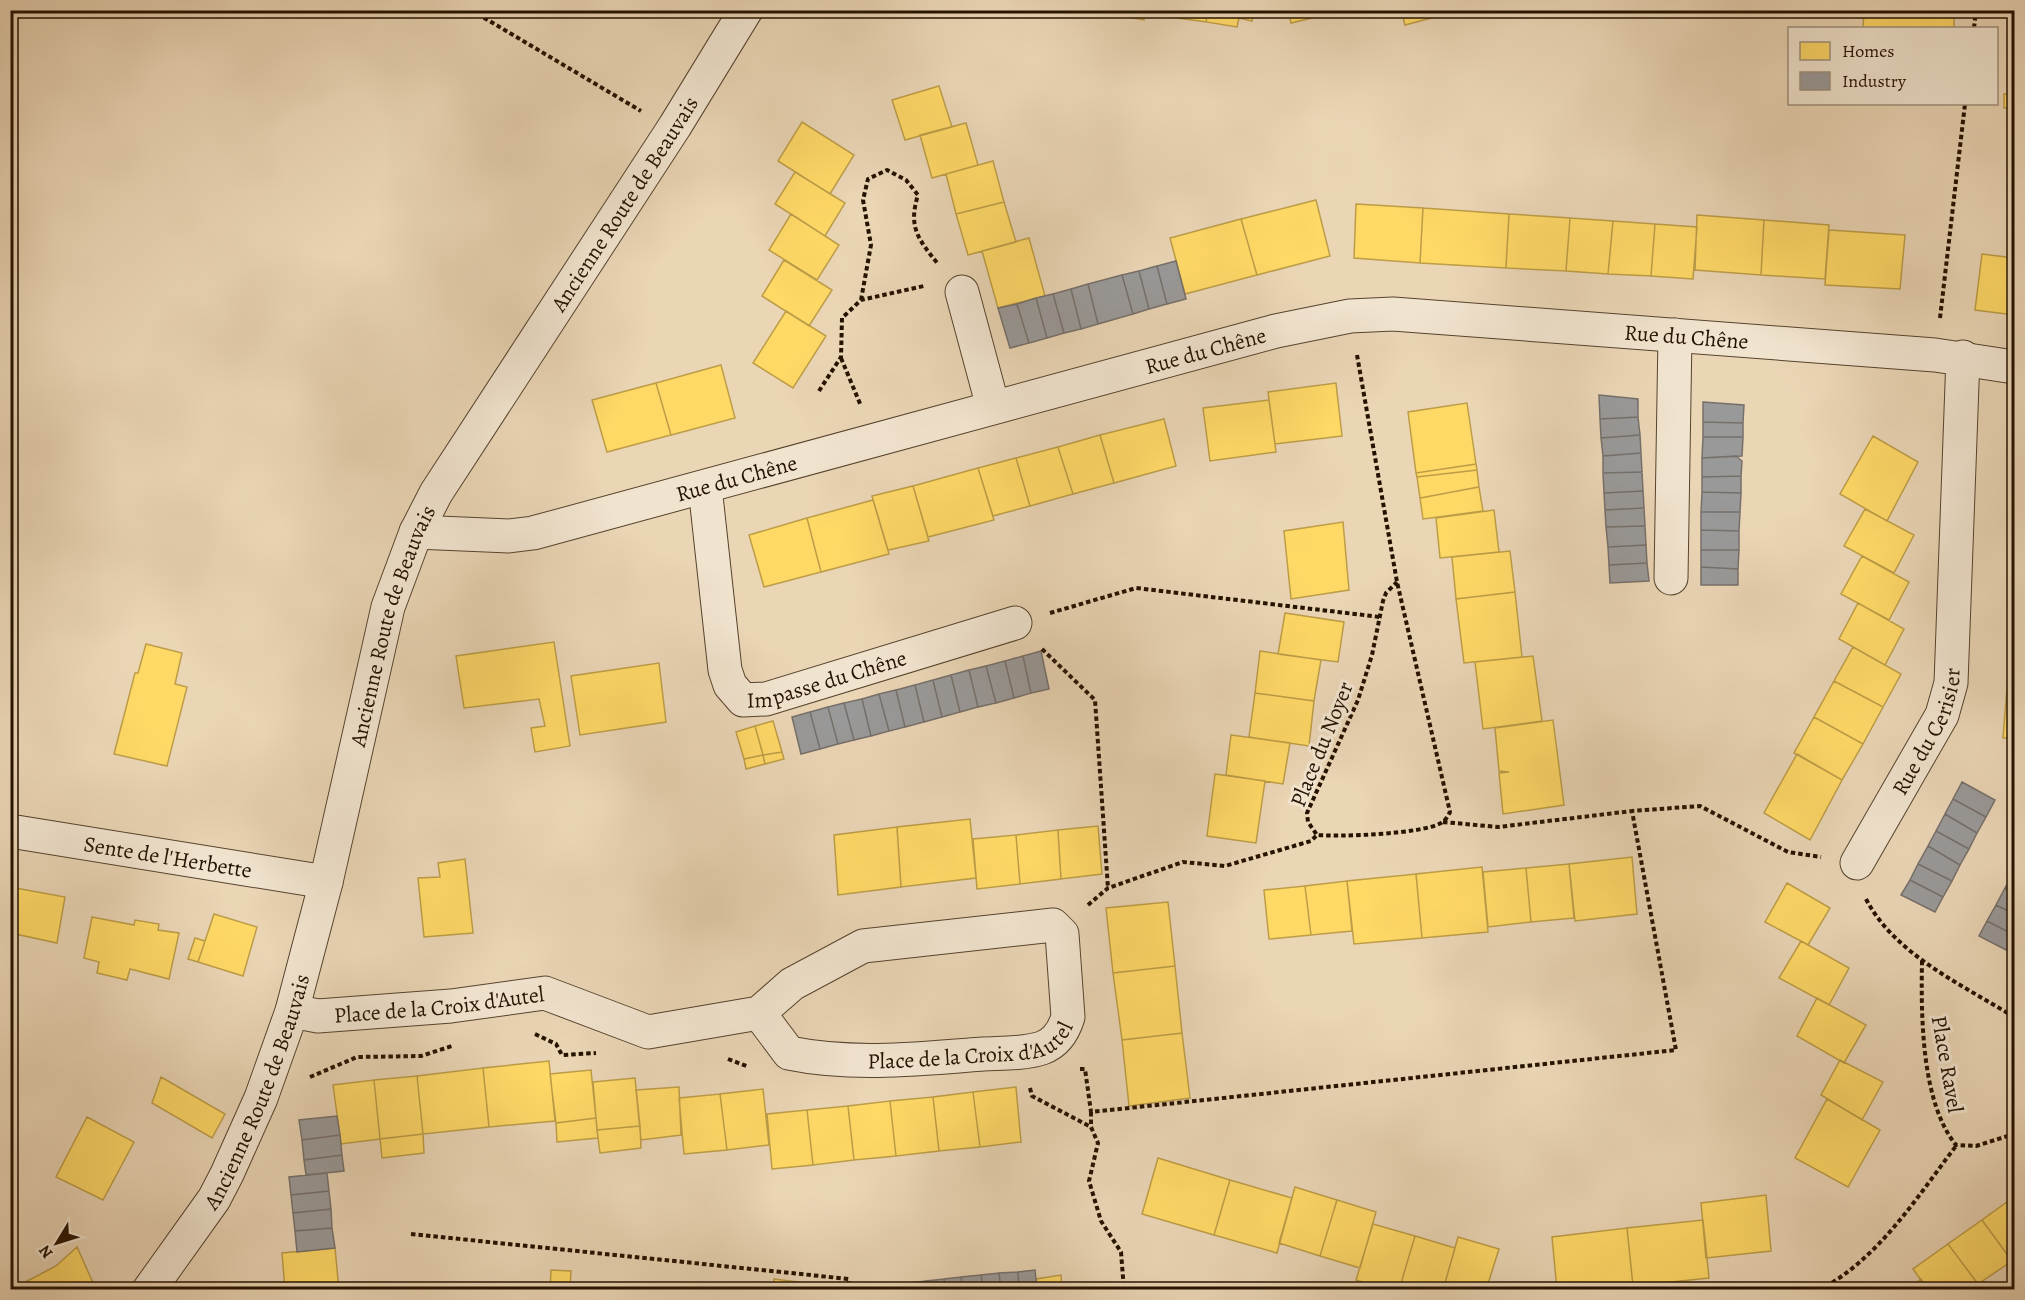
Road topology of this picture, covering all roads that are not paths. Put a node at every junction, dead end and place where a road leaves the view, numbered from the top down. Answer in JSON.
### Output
{"nodes":[{"id":1,"x":746,"y":10,"type":"edge"},
{"id":2,"x":954,"y":282,"type":"road end"},
{"id":3,"x":1675,"y":335,"type":"junction"},
{"id":4,"x":1949,"y":356,"type":"junction"},
{"id":5,"x":2014,"y":367,"type":"edge"},
{"id":6,"x":993,"y":407,"type":"junction"},
{"id":7,"x":705,"y":487,"type":"junction"},
{"id":8,"x":416,"y":532,"type":"junction"},
{"id":9,"x":1671,"y":578,"type":"dead end"},
{"id":10,"x":1015,"y":623,"type":"road end"},
{"id":11,"x":10,"y":831,"type":"edge"},
{"id":12,"x":1857,"y":863,"type":"road end"},
{"id":13,"x":326,"y":882,"type":"junction"},
{"id":14,"x":292,"y":1011,"type":"junction"},
{"id":15,"x":759,"y":1013,"type":"junction"},
{"id":16,"x":149,"y":1290,"type":"edge"}],
"edges":[{"from":1,"to":8,"type":"street","name":"Ancienne Route de Beauvais"},
{"from":2,"to":6,"type":"street"},
{"from":3,"to":4,"type":"street","name":"Rue du Chêne"},
{"from":3,"to":6,"type":"street","name":"Rue du Chêne"},
{"from":3,"to":9,"type":"street"},
{"from":4,"to":5,"type":"street","name":"Rue du Chêne"},
{"from":4,"to":12,"type":"street","name":"Rue du Cerisier"},
{"from":6,"to":7,"type":"street","name":"Rue du Chêne"},
{"from":7,"to":8,"type":"street","name":"Rue du Chêne"},
{"from":7,"to":10,"type":"street","name":"Impasse du Chêne"},
{"from":8,"to":13,"type":"street","name":"Ancienne Route de Beauvais"},
{"from":11,"to":13,"type":"street","name":"Sente de l'Herbette"},
{"from":13,"to":14,"type":"street","name":"Ancienne Route de Beauvais"},
{"from":14,"to":15,"type":"street","name":"Place de la Croix d'Autel"},
{"from":14,"to":16,"type":"street","name":"Ancienne Route de Beauvais"},
{"from":15,"to":15,"type":"street","name":"Place de la Croix d'Autel"}]}
